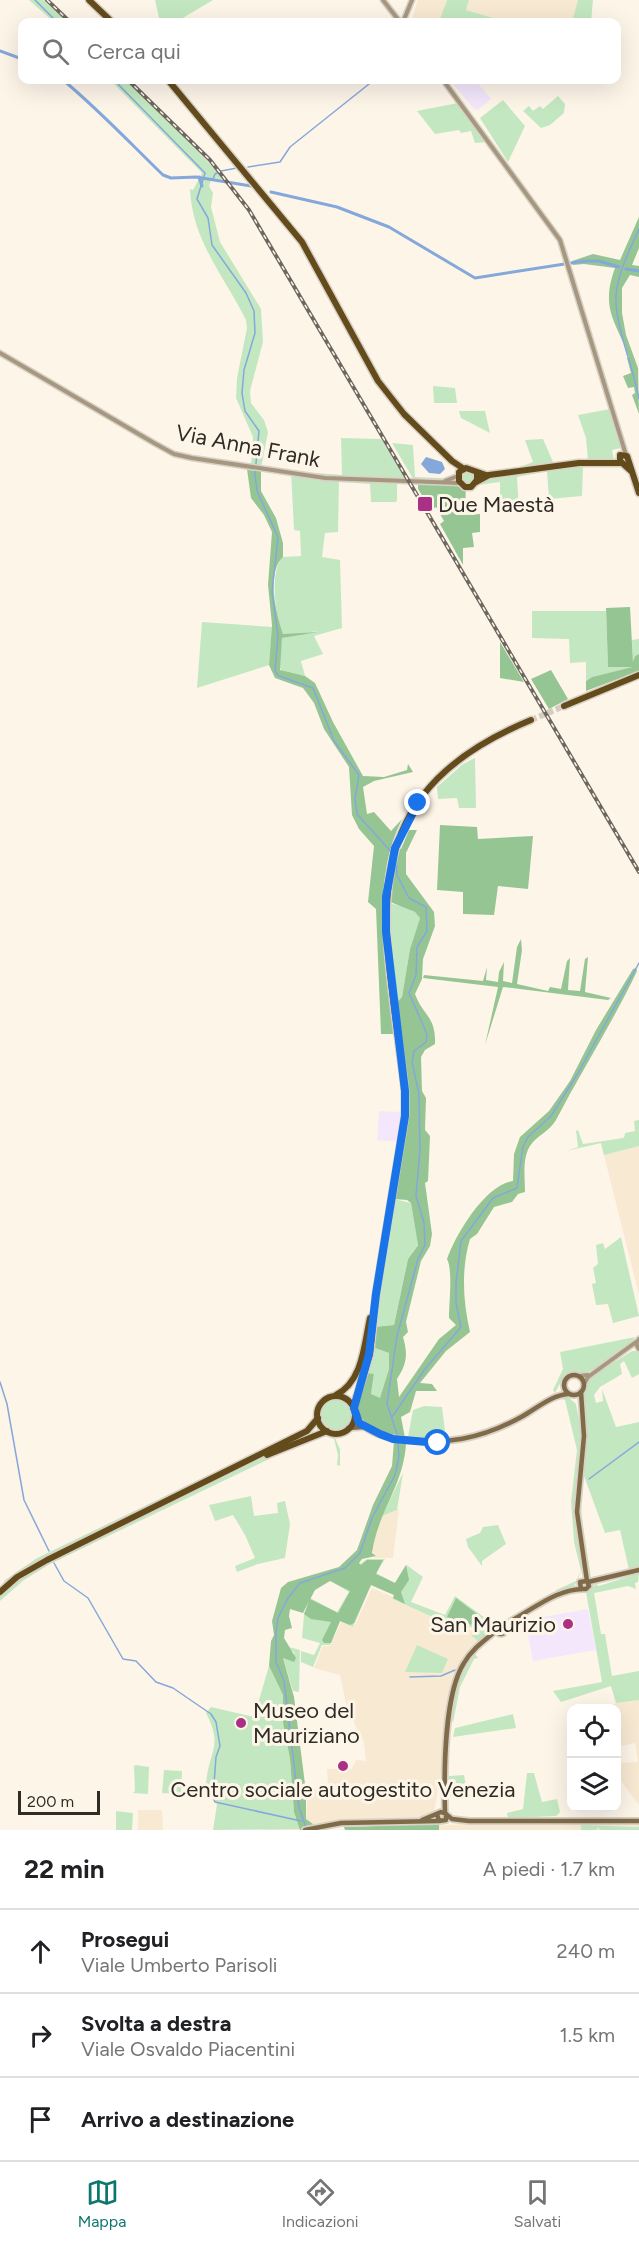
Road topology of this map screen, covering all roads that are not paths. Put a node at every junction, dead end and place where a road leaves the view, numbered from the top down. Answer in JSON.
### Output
{"nodes":[{"id":1,"x":90,"y":0,"type":"edge"},
{"id":2,"x":383,"y":0,"type":"edge"},
{"id":3,"x":412,"y":0,"type":"edge"},
{"id":4,"x":108,"y":18,"type":"edge"},
{"id":5,"x":397,"y":18,"type":"edge"},
{"id":6,"x":403,"y":18,"type":"edge"},
{"id":7,"x":171,"y":84,"type":"edge"},
{"id":8,"x":445,"y":84,"type":"edge"},
{"id":9,"x":0,"y":353,"type":"edge"},
{"id":10,"x":623,"y":459,"type":"junction"},
{"id":11,"x":477,"y":473,"type":"junction"},
{"id":12,"x":489,"y":475,"type":"junction"},
{"id":13,"x":460,"y":476,"type":"junction"},
{"id":14,"x":476,"y":482,"type":"junction"},
{"id":15,"x":639,"y":493,"type":"edge"},
{"id":16,"x":639,"y":675,"type":"edge"},
{"id":17,"x":564,"y":706,"type":"tunnel mouth"},
{"id":18,"x":531,"y":720,"type":"tunnel mouth"},
{"id":19,"x":376,"y":1294,"type":"junction"},
{"id":20,"x":638,"y":1341,"type":"edge"},
{"id":21,"x":639,"y":1349,"type":"edge"},
{"id":22,"x":627,"y":1351,"type":"junction"},
{"id":23,"x":594,"y":1372,"type":"junction"},
{"id":24,"x":579,"y":1376,"type":"junction"},
{"id":25,"x":584,"y":1384,"type":"junction"},
{"id":26,"x":563,"y":1385,"type":"junction"},
{"id":27,"x":581,"y":1392,"type":"junction"},
{"id":28,"x":570,"y":1394,"type":"junction"},
{"id":29,"x":335,"y":1396,"type":"junction"},
{"id":30,"x":551,"y":1399,"type":"junction"},
{"id":31,"x":580,"y":1408,"type":"junction"},
{"id":32,"x":354,"y":1412,"type":"junction"},
{"id":33,"x":318,"y":1418,"type":"junction"},
{"id":34,"x":363,"y":1426,"type":"junction"},
{"id":35,"x":348,"y":1428,"type":"junction"},
{"id":36,"x":327,"y":1431,"type":"junction"},
{"id":37,"x":258,"y":1458,"type":"junction"},
{"id":38,"x":639,"y":1570,"type":"edge"},
{"id":39,"x":584,"y":1584,"type":"junction"},
{"id":40,"x":0,"y":1592,"type":"edge"},
{"id":41,"x":443,"y":1815,"type":"junction"},
{"id":42,"x":639,"y":1821,"type":"edge"},
{"id":43,"x":411,"y":1822,"type":"junction"},
{"id":44,"x":305,"y":1830,"type":"edge"}],
"edges":[{"from":1,"to":4,"type":"main road"},
{"from":2,"to":5,"type":"street"},
{"from":3,"to":6,"type":"street"},
{"from":7,"to":13,"type":"main road"},
{"from":8,"to":10,"type":"street"},
{"from":9,"to":13,"type":"street","name":"Via Anna Frank"},
{"from":10,"to":12,"type":"main road"},
{"from":10,"to":15,"type":"main road"},
{"from":11,"to":12,"type":"main road"},
{"from":11,"to":13,"type":"main road"},
{"from":11,"to":14,"type":"main road"},
{"from":12,"to":14,"type":"main road"},
{"from":13,"to":14,"type":"main road"},
{"from":16,"to":17,"type":"main road"},
{"from":18,"to":19,"type":"main road"},
{"from":19,"to":29,"type":"main road"},
{"from":19,"to":32,"type":"main road"},
{"from":20,"to":21,"type":"street"},
{"from":20,"to":22,"type":"street"},
{"from":21,"to":22,"type":"street"},
{"from":22,"to":23,"type":"street"},
{"from":23,"to":24,"type":"street"},
{"from":23,"to":25,"type":"street"},
{"from":24,"to":25,"type":"main road"},
{"from":24,"to":26,"type":"main road"},
{"from":25,"to":27,"type":"main road"},
{"from":26,"to":28,"type":"main road"},
{"from":26,"to":30,"type":"main road"},
{"from":27,"to":28,"type":"main road"},
{"from":27,"to":31,"type":"main road"},
{"from":28,"to":30,"type":"main road"},
{"from":28,"to":31,"type":"main road"},
{"from":29,"to":32,"type":"main road"},
{"from":29,"to":33,"type":"main road"},
{"from":30,"to":34,"type":"main road"},
{"from":31,"to":39,"type":"main road"},
{"from":32,"to":34,"type":"main road"},
{"from":32,"to":35,"type":"main road"},
{"from":33,"to":36,"type":"main road"},
{"from":33,"to":37,"type":"main road"},
{"from":34,"to":35,"type":"main road"},
{"from":35,"to":36,"type":"main road"},
{"from":36,"to":37,"type":"main road"},
{"from":37,"to":40,"type":"main road"},
{"from":38,"to":39,"type":"main road"},
{"from":39,"to":41,"type":"main road"},
{"from":41,"to":42,"type":"main road"},
{"from":41,"to":43,"type":"main road"},
{"from":41,"to":43,"type":"main road"},
{"from":43,"to":44,"type":"main road"}]}
